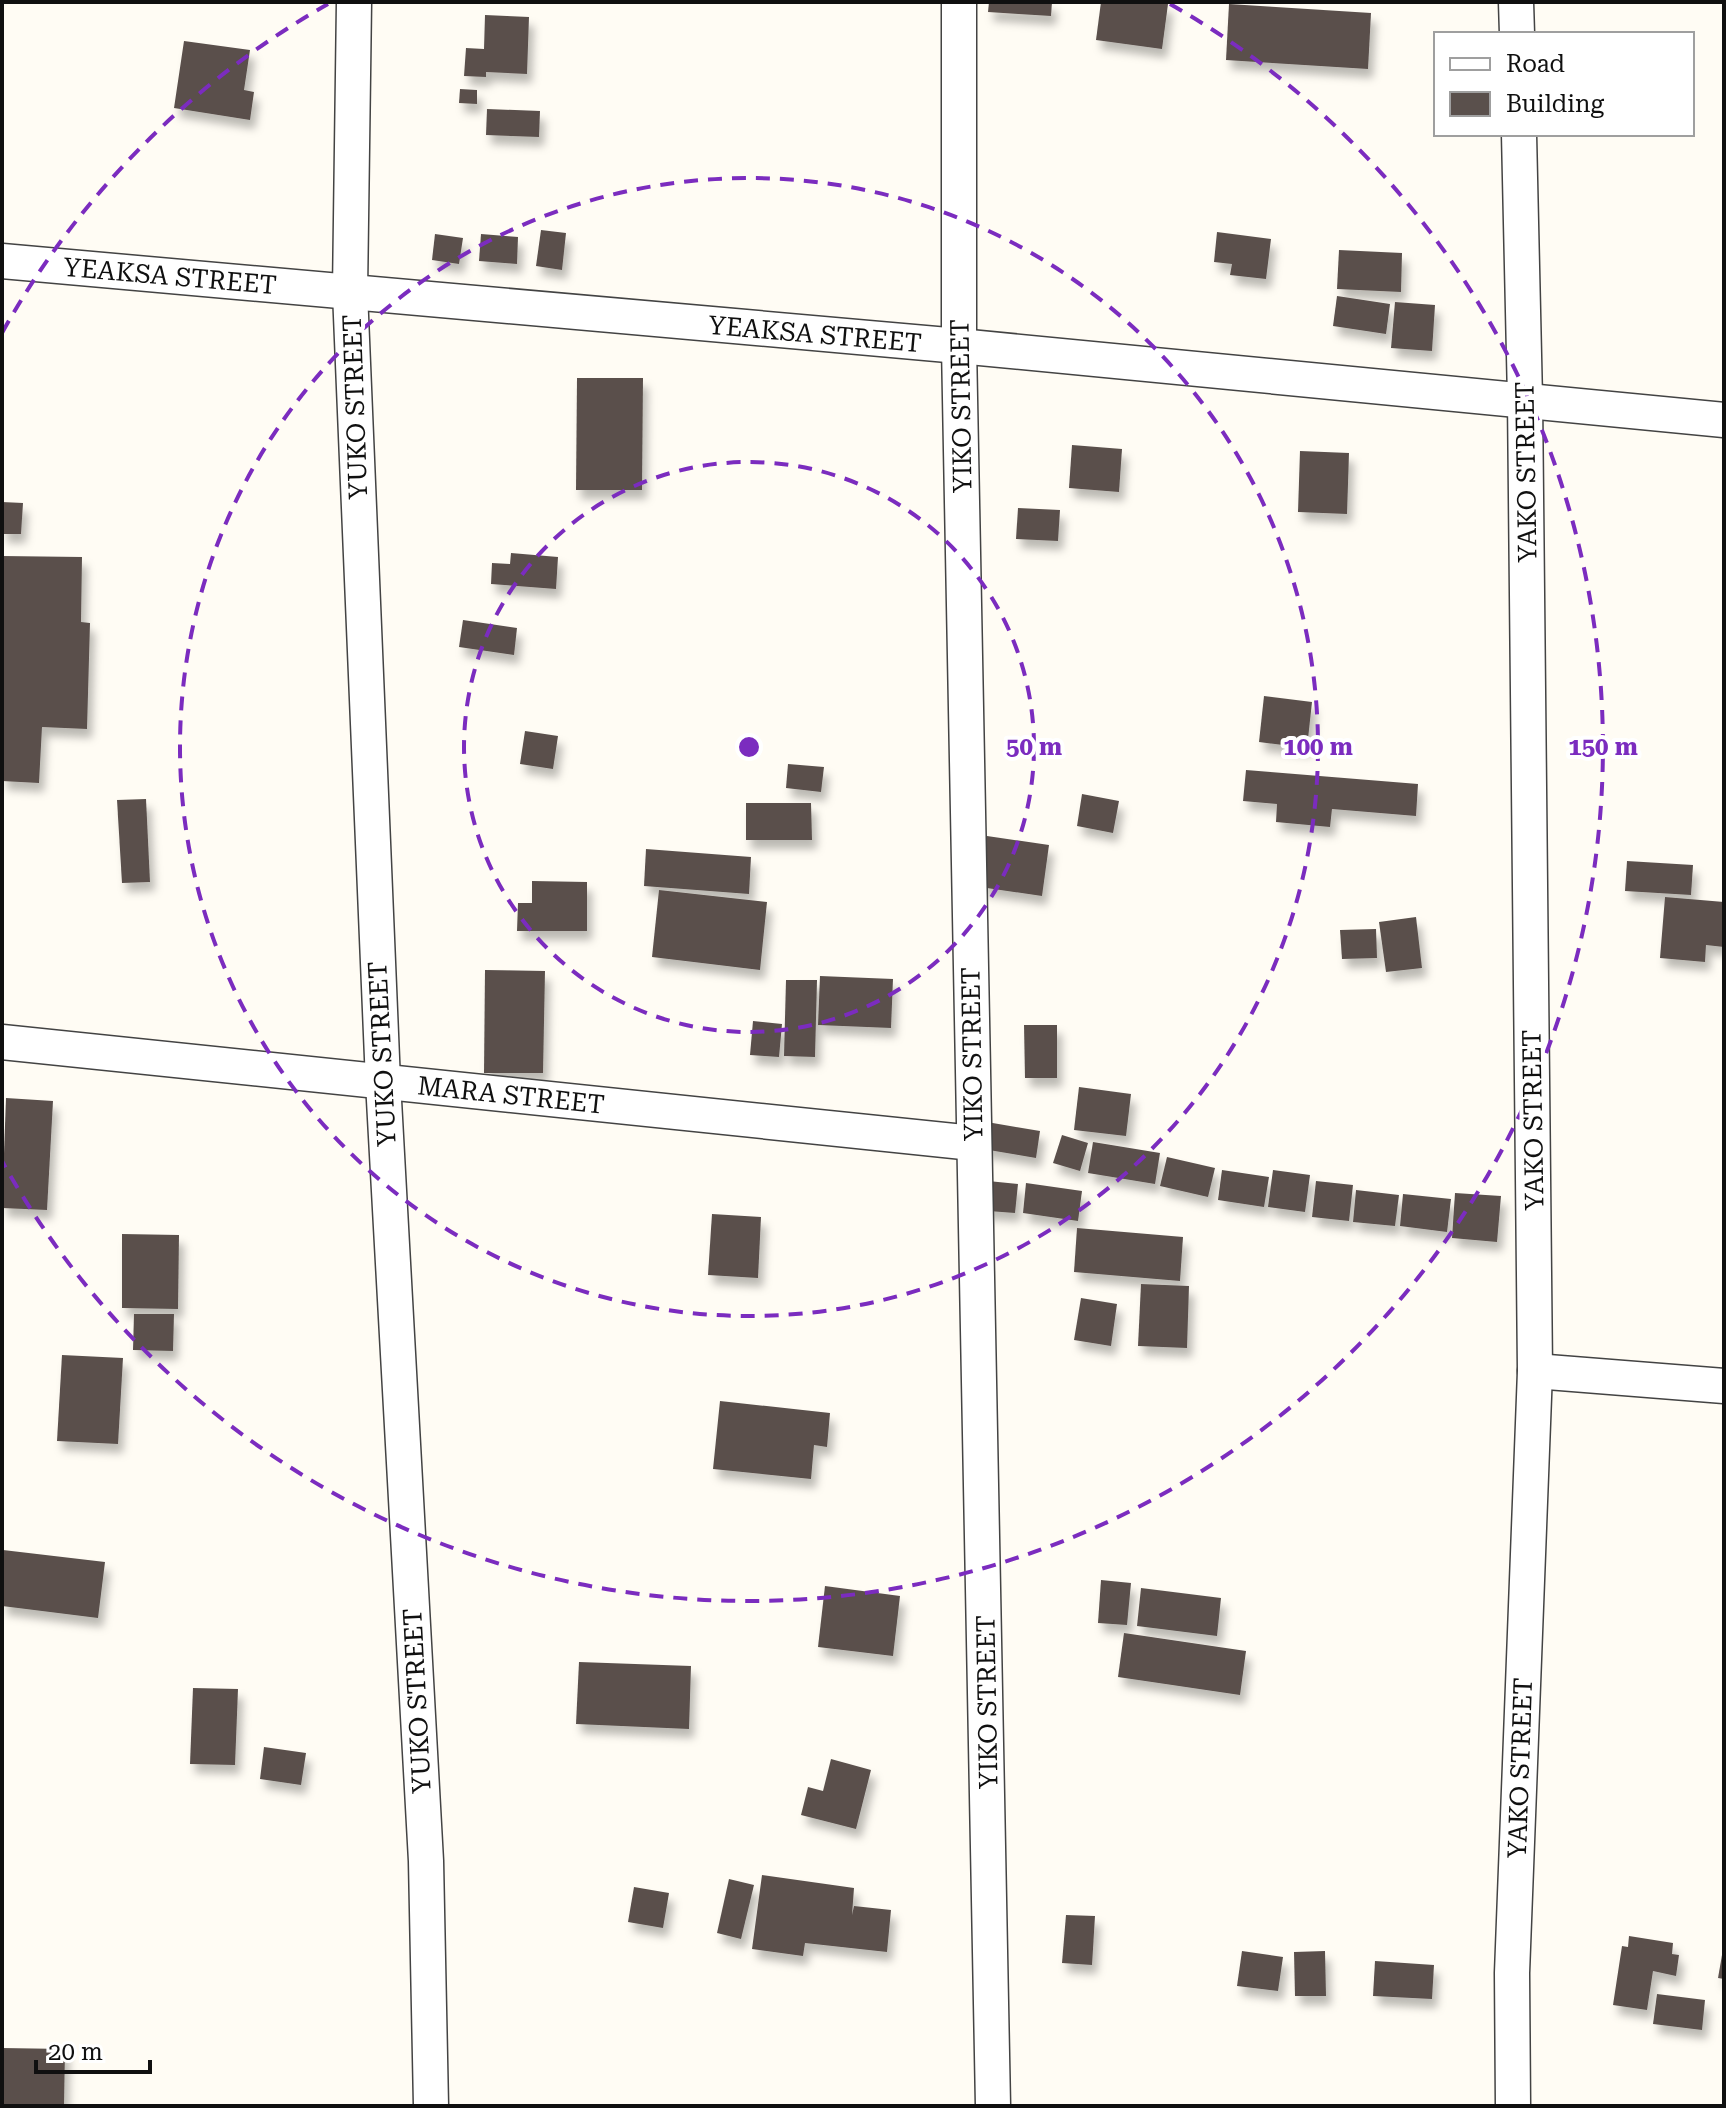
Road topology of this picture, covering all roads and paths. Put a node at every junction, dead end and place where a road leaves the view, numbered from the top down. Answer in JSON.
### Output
{"nodes":[{"id":1,"x":354,"y":2,"type":"edge"},
{"id":2,"x":959,"y":2,"type":"edge"},
{"id":3,"x":1516,"y":2,"type":"edge"},
{"id":4,"x":1517,"y":32,"type":"edge"},
{"id":5,"x":1519,"y":136,"type":"edge"},
{"id":6,"x":2,"y":261,"type":"edge"},
{"id":7,"x":350,"y":292,"type":"junction"},
{"id":8,"x":959,"y":346,"type":"junction"},
{"id":9,"x":1525,"y":399,"type":"junction"},
{"id":10,"x":1724,"y":420,"type":"edge"},
{"id":11,"x":2,"y":1042,"type":"edge"},
{"id":12,"x":383,"y":1082,"type":"junction"},
{"id":13,"x":973,"y":1143,"type":"junction"},
{"id":14,"x":1535,"y":1371,"type":"junction"},
{"id":15,"x":1724,"y":1386,"type":"edge"},
{"id":16,"x":431,"y":2106,"type":"edge"},
{"id":17,"x":993,"y":2106,"type":"edge"},
{"id":18,"x":1513,"y":2106,"type":"edge"}],
"edges":[{"from":1,"to":7,"type":"street","name":"YUKO STREET"},
{"from":2,"to":8,"type":"street","name":"YIKO STREET"},
{"from":3,"to":4,"type":"street"},
{"from":5,"to":9,"type":"street","name":"YAKO STREET"},
{"from":6,"to":7,"type":"street","name":"YEAKSA STREET"},
{"from":7,"to":8,"type":"street","name":"YEAKSA STREET"},
{"from":7,"to":12,"type":"street","name":"YUKO STREET"},
{"from":8,"to":9,"type":"street","name":"YEAKSA STREET"},
{"from":8,"to":13,"type":"street","name":"YIKO STREET"},
{"from":9,"to":10,"type":"street","name":"YEAKSA STREET"},
{"from":9,"to":14,"type":"street","name":"YAKO STREET"},
{"from":11,"to":12,"type":"street","name":"MARA STREET"},
{"from":12,"to":13,"type":"street","name":"MARA STREET"},
{"from":12,"to":16,"type":"street","name":"YUKO STREET"},
{"from":13,"to":17,"type":"street","name":"YIKO STREET"},
{"from":14,"to":15,"type":"street"},
{"from":14,"to":18,"type":"street","name":"YAKO STREET"}]}
